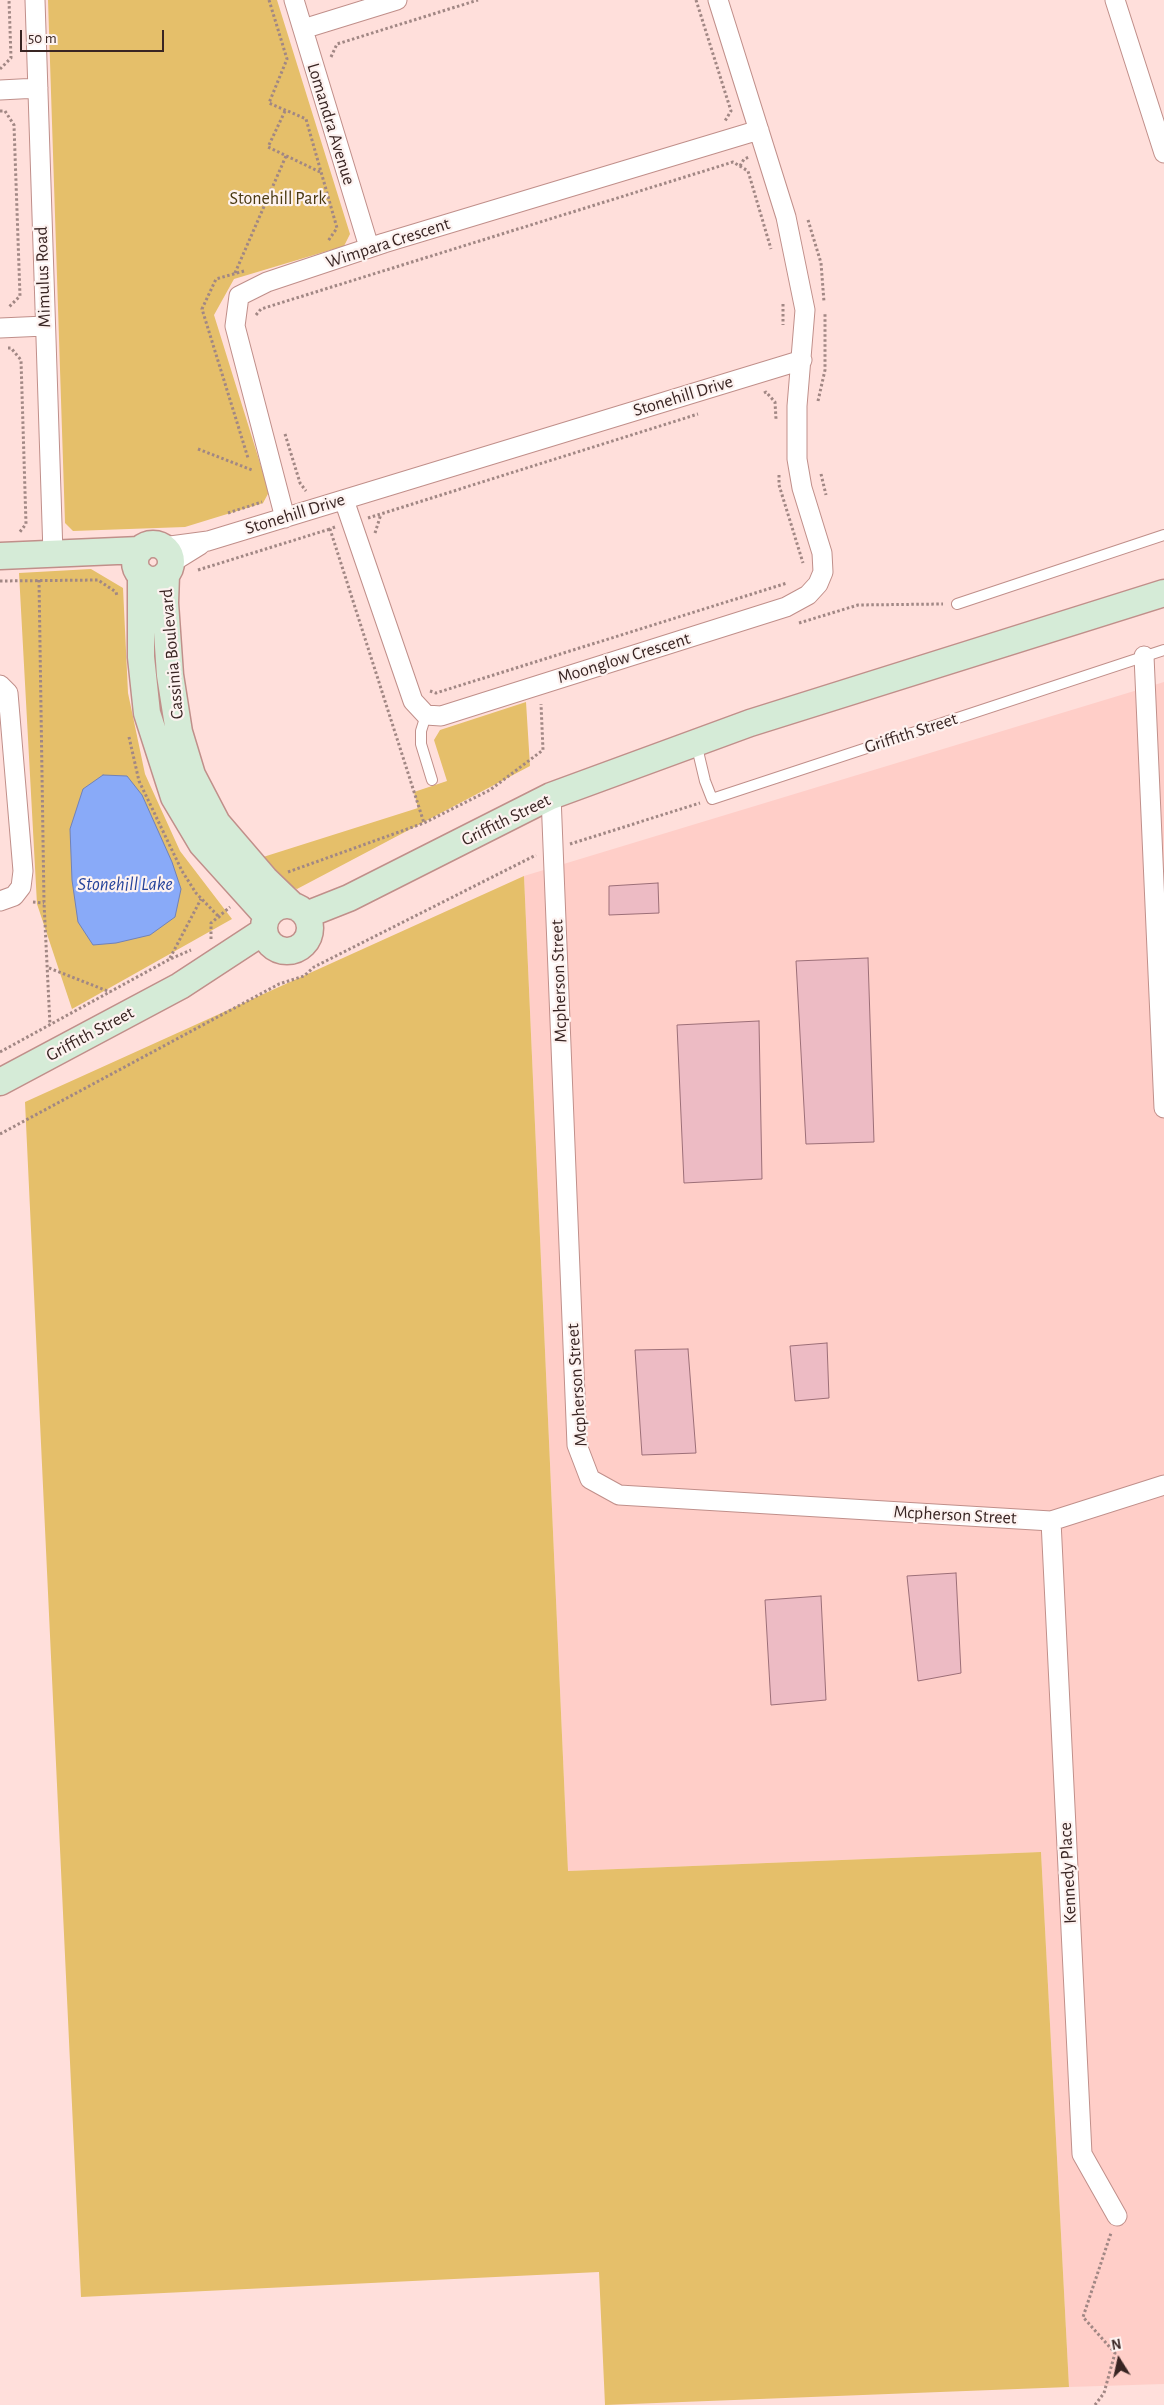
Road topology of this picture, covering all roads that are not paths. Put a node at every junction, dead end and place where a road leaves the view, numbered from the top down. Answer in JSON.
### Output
{"nodes":[{"id":1,"x":35,"y":0,"type":"edge"},
{"id":2,"x":294,"y":0,"type":"edge"},
{"id":3,"x":397,"y":0,"type":"edge"},
{"id":4,"x":718,"y":0,"type":"edge"},
{"id":5,"x":1115,"y":0,"type":"edge"},
{"id":6,"x":303,"y":29,"type":"junction"},
{"id":7,"x":38,"y":88,"type":"junction"},
{"id":8,"x":0,"y":90,"type":"edge"},
{"id":9,"x":759,"y":130,"type":"junction"},
{"id":10,"x":1164,"y":153,"type":"edge"},
{"id":11,"x":369,"y":248,"type":"junction"},
{"id":12,"x":44,"y":326,"type":"junction"},
{"id":13,"x":0,"y":328,"type":"edge"},
{"id":14,"x":802,"y":360,"type":"junction"},
{"id":15,"x":344,"y":500,"type":"junction"},
{"id":16,"x":285,"y":518,"type":"junction"},
{"id":17,"x":1164,"y":535,"type":"edge"},
{"id":18,"x":8,"y":546,"type":"edge"},
{"id":19,"x":53,"y":554,"type":"junction"},
{"id":20,"x":153,"y":563,"type":"junction"},
{"id":21,"x":1164,"y":593,"type":"edge"},
{"id":22,"x":957,"y":604,"type":"road end"},
{"id":23,"x":1164,"y":650,"type":"edge"},
{"id":24,"x":1144,"y":656,"type":"junction"},
{"id":25,"x":0,"y":685,"type":"edge"},
{"id":26,"x":426,"y":715,"type":"junction"},
{"id":27,"x":696,"y":743,"type":"junction"},
{"id":28,"x":432,"y":780,"type":"dead end"},
{"id":29,"x":552,"y":796,"type":"junction"},
{"id":30,"x":255,"y":886,"type":"junction"},
{"id":31,"x":0,"y":901,"type":"edge"},
{"id":32,"x":303,"y":916,"type":"junction"},
{"id":33,"x":269,"y":932,"type":"junction"},
{"id":34,"x":0,"y":1082,"type":"edge"},
{"id":35,"x":1164,"y":1108,"type":"edge"},
{"id":36,"x":1164,"y":1485,"type":"edge"},
{"id":37,"x":1051,"y":1520,"type":"junction"},
{"id":38,"x":1117,"y":2216,"type":"road end"}],
"edges":[{"from":1,"to":7,"type":"street","name":"Mimulus Road"},
{"from":2,"to":6,"type":"street","name":"Lomandra Avenue"},
{"from":3,"to":6,"type":"street"},
{"from":4,"to":9,"type":"street"},
{"from":5,"to":10,"type":"street"},
{"from":6,"to":11,"type":"street","name":"Lomandra Avenue"},
{"from":7,"to":8,"type":"street"},
{"from":7,"to":12,"type":"street","name":"Mimulus Road"},
{"from":9,"to":11,"type":"street","name":"Wimpara Crescent"},
{"from":9,"to":14,"type":"street"},
{"from":11,"to":16,"type":"street","name":"Wimpara Crescent"},
{"from":12,"to":13,"type":"street"},
{"from":12,"to":19,"type":"street","name":"Mimulus Road"},
{"from":14,"to":15,"type":"street","name":"Stonehill Drive"},
{"from":14,"to":26,"type":"street","name":"Moonglow Crescent"},
{"from":15,"to":16,"type":"street","name":"Stonehill Drive"},
{"from":15,"to":26,"type":"street"},
{"from":16,"to":20,"type":"street","name":"Stonehill Drive"},
{"from":17,"to":22,"type":"lane"},
{"from":18,"to":19,"type":"street"},
{"from":19,"to":20,"type":"street"},
{"from":20,"to":30,"type":"street","name":"Cassinia Boulevard"},
{"from":21,"to":27,"type":"street","name":"Griffith Street"},
{"from":23,"to":24,"type":"lane","name":"Griffith Street"},
{"from":24,"to":27,"type":"lane","name":"Griffith Street"},
{"from":24,"to":35,"type":"street"},
{"from":25,"to":31,"type":"street"},
{"from":26,"to":28,"type":"lane"},
{"from":27,"to":29,"type":"street","name":"Griffith Street"},
{"from":29,"to":32,"type":"street","name":"Griffith Street"},
{"from":29,"to":37,"type":"street","name":"Mcpherson Street"},
{"from":30,"to":32,"type":"street","name":"Cassinia Boulevard"},
{"from":30,"to":33,"type":"street","name":"Cassinia Boulevard"},
{"from":32,"to":33,"type":"street","name":"Griffith Street"},
{"from":32,"to":33,"type":"street"},
{"from":33,"to":34,"type":"street","name":"Griffith Street"},
{"from":36,"to":37,"type":"street","name":"Mcpherson Street"},
{"from":37,"to":38,"type":"street","name":"Kennedy Place"}]}
